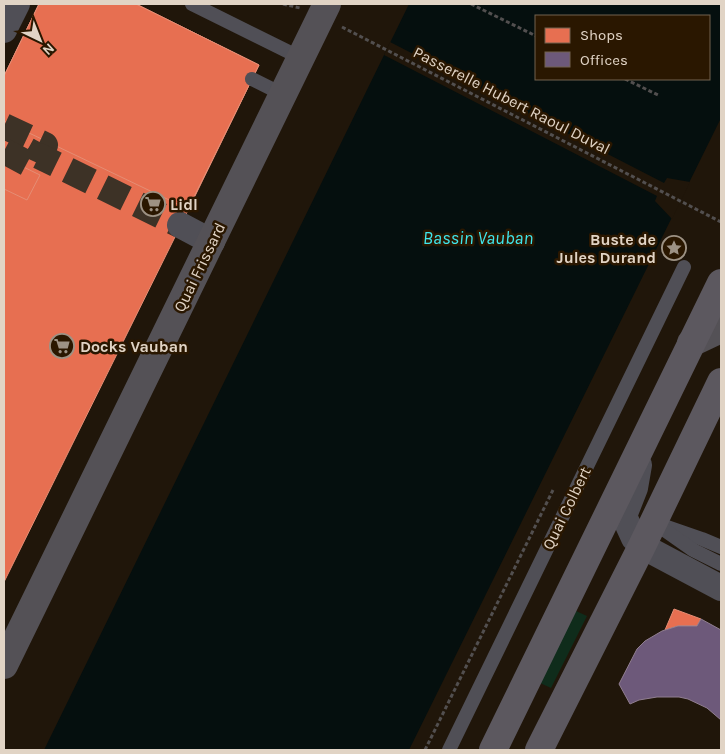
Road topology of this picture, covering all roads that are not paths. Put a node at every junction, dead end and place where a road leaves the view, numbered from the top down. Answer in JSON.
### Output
{"nodes":[{"id":1,"x":17,"y":4,"type":"edge"},
{"id":2,"x":192,"y":4,"type":"edge"},
{"id":3,"x":333,"y":15,"type":"edge"},
{"id":4,"x":4,"y":30,"type":"edge"},
{"id":5,"x":301,"y":58,"type":"junction"},
{"id":6,"x":252,"y":80,"type":"dead end"},
{"id":7,"x":282,"y":94,"type":"junction"},
{"id":8,"x":180,"y":225,"type":"tunnel mouth"},
{"id":9,"x":212,"y":242,"type":"junction"},
{"id":10,"x":684,"y":267,"type":"dead end"},
{"id":11,"x":721,"y":283,"type":"edge"},
{"id":12,"x":721,"y":329,"type":"edge"},
{"id":13,"x":691,"y":343,"type":"junction"},
{"id":14,"x":721,"y":382,"type":"edge"},
{"id":15,"x":638,"y":451,"type":"junction"},
{"id":16,"x":642,"y":532,"type":"junction"},
{"id":17,"x":721,"y":547,"type":"edge"},
{"id":18,"x":721,"y":564,"type":"edge"},
{"id":19,"x":721,"y":588,"type":"edge"},
{"id":20,"x":4,"y":665,"type":"edge"},
{"id":21,"x":449,"y":750,"type":"edge"},
{"id":22,"x":493,"y":750,"type":"edge"},
{"id":23,"x":539,"y":750,"type":"edge"}],
"edges":[{"from":1,"to":4,"type":"street"},
{"from":2,"to":5,"type":"lane"},
{"from":3,"to":5,"type":"street","name":"Quai Frissard"},
{"from":5,"to":7,"type":"street","name":"Quai Frissard"},
{"from":6,"to":7,"type":"lane"},
{"from":7,"to":9,"type":"street","name":"Quai Frissard"},
{"from":8,"to":9,"type":"street"},
{"from":9,"to":20,"type":"street","name":"Quai Frissard"},
{"from":10,"to":21,"type":"lane","name":"Quai Colbert"},
{"from":11,"to":13,"type":"main road"},
{"from":12,"to":13,"type":"street"},
{"from":13,"to":15,"type":"main road"},
{"from":14,"to":16,"type":"main road"},
{"from":15,"to":16,"type":"street"},
{"from":15,"to":22,"type":"main road"},
{"from":16,"to":17,"type":"lane"},
{"from":16,"to":18,"type":"lane"},
{"from":16,"to":19,"type":"street"},
{"from":16,"to":23,"type":"main road"}]}
